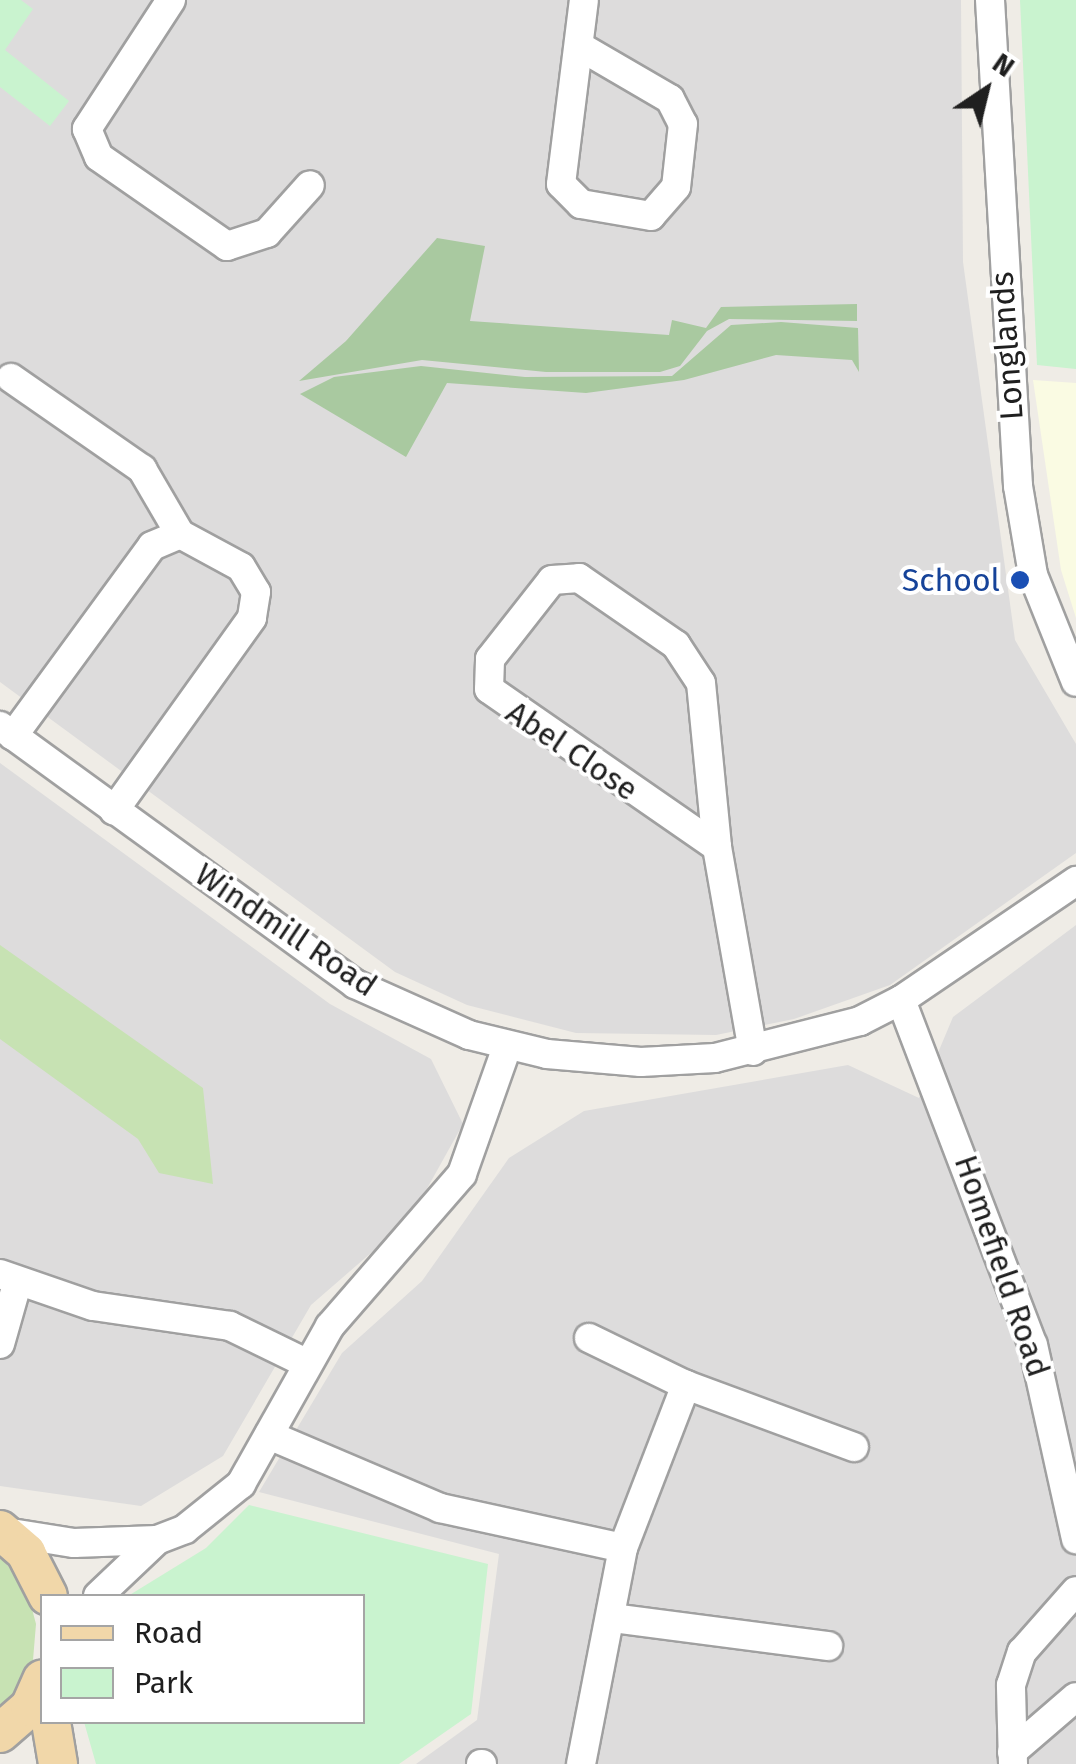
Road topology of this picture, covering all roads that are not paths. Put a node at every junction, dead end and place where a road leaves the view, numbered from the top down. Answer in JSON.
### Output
{"nodes":[{"id":1,"x":171,"y":0,"type":"edge"},
{"id":2,"x":584,"y":0,"type":"edge"},
{"id":3,"x":990,"y":0,"type":"edge"},
{"id":4,"x":579,"y":46,"type":"junction"},
{"id":5,"x":310,"y":185,"type":"dead end"},
{"id":6,"x":12,"y":378,"type":"dead end"},
{"id":7,"x":180,"y":534,"type":"junction"},
{"id":8,"x":1076,"y":682,"type":"edge"},
{"id":9,"x":6,"y":731,"type":"edge"},
{"id":10,"x":114,"y":810,"type":"junction"},
{"id":11,"x":717,"y":847,"type":"junction"},
{"id":12,"x":1076,"y":880,"type":"edge"},
{"id":13,"x":901,"y":1000,"type":"junction"},
{"id":14,"x":508,"y":1047,"type":"junction"},
{"id":15,"x":753,"y":1051,"type":"junction"},
{"id":16,"x":8,"y":1279,"type":"edge"},
{"id":17,"x":588,"y":1338,"type":"dead end"},
{"id":18,"x":0,"y":1344,"type":"edge"},
{"id":19,"x":306,"y":1363,"type":"junction"},
{"id":20,"x":686,"y":1385,"type":"junction"},
{"id":21,"x":270,"y":1434,"type":"junction"},
{"id":22,"x":854,"y":1446,"type":"dead end"},
{"id":23,"x":2,"y":1531,"type":"edge"},
{"id":24,"x":1076,"y":1539,"type":"edge"},
{"id":25,"x":157,"y":1540,"type":"junction"},
{"id":26,"x":623,"y":1548,"type":"junction"},
{"id":27,"x":1076,"y":1591,"type":"edge"},
{"id":28,"x":47,"y":1594,"type":"edge"},
{"id":29,"x":100,"y":1594,"type":"edge"},
{"id":30,"x":612,"y":1618,"type":"junction"},
{"id":31,"x":828,"y":1646,"type":"dead end"},
{"id":32,"x":40,"y":1684,"type":"edge"},
{"id":33,"x":1076,"y":1697,"type":"edge"},
{"id":34,"x":51,"y":1724,"type":"edge"},
{"id":35,"x":0,"y":1733,"type":"edge"},
{"id":36,"x":1013,"y":1758,"type":"edge"},
{"id":37,"x":58,"y":1764,"type":"edge"},
{"id":38,"x":582,"y":1764,"type":"edge"}],
"edges":[{"from":1,"to":5,"type":"street"},
{"from":2,"to":4,"type":"street"},
{"from":3,"to":8,"type":"street","name":"Longlands"},
{"from":4,"to":4,"type":"street"},
{"from":6,"to":7,"type":"street"},
{"from":7,"to":9,"type":"street","name":"Windmill Road"},
{"from":7,"to":10,"type":"street"},
{"from":9,"to":10,"type":"street","name":"Windmill Road"},
{"from":10,"to":14,"type":"street","name":"Windmill Road"},
{"from":11,"to":11,"type":"street","name":"Abel Close"},
{"from":11,"to":15,"type":"street","name":"Abel Close"},
{"from":12,"to":13,"type":"street","name":"Windmill Road"},
{"from":13,"to":15,"type":"street","name":"Windmill Road"},
{"from":13,"to":24,"type":"street","name":"Homefield Road"},
{"from":14,"to":15,"type":"street","name":"Windmill Road"},
{"from":14,"to":19,"type":"street"},
{"from":16,"to":18,"type":"street"},
{"from":16,"to":19,"type":"street"},
{"from":17,"to":20,"type":"street"},
{"from":19,"to":21,"type":"street"},
{"from":20,"to":22,"type":"street"},
{"from":20,"to":26,"type":"street"},
{"from":21,"to":25,"type":"street"},
{"from":21,"to":26,"type":"street"},
{"from":23,"to":25,"type":"street"},
{"from":23,"to":28,"type":"main road"},
{"from":25,"to":29,"type":"street"},
{"from":26,"to":30,"type":"street"},
{"from":27,"to":36,"type":"street"},
{"from":30,"to":31,"type":"street"},
{"from":30,"to":38,"type":"street"},
{"from":32,"to":35,"type":"main road"},
{"from":33,"to":36,"type":"street"},
{"from":34,"to":37,"type":"main road"}]}
